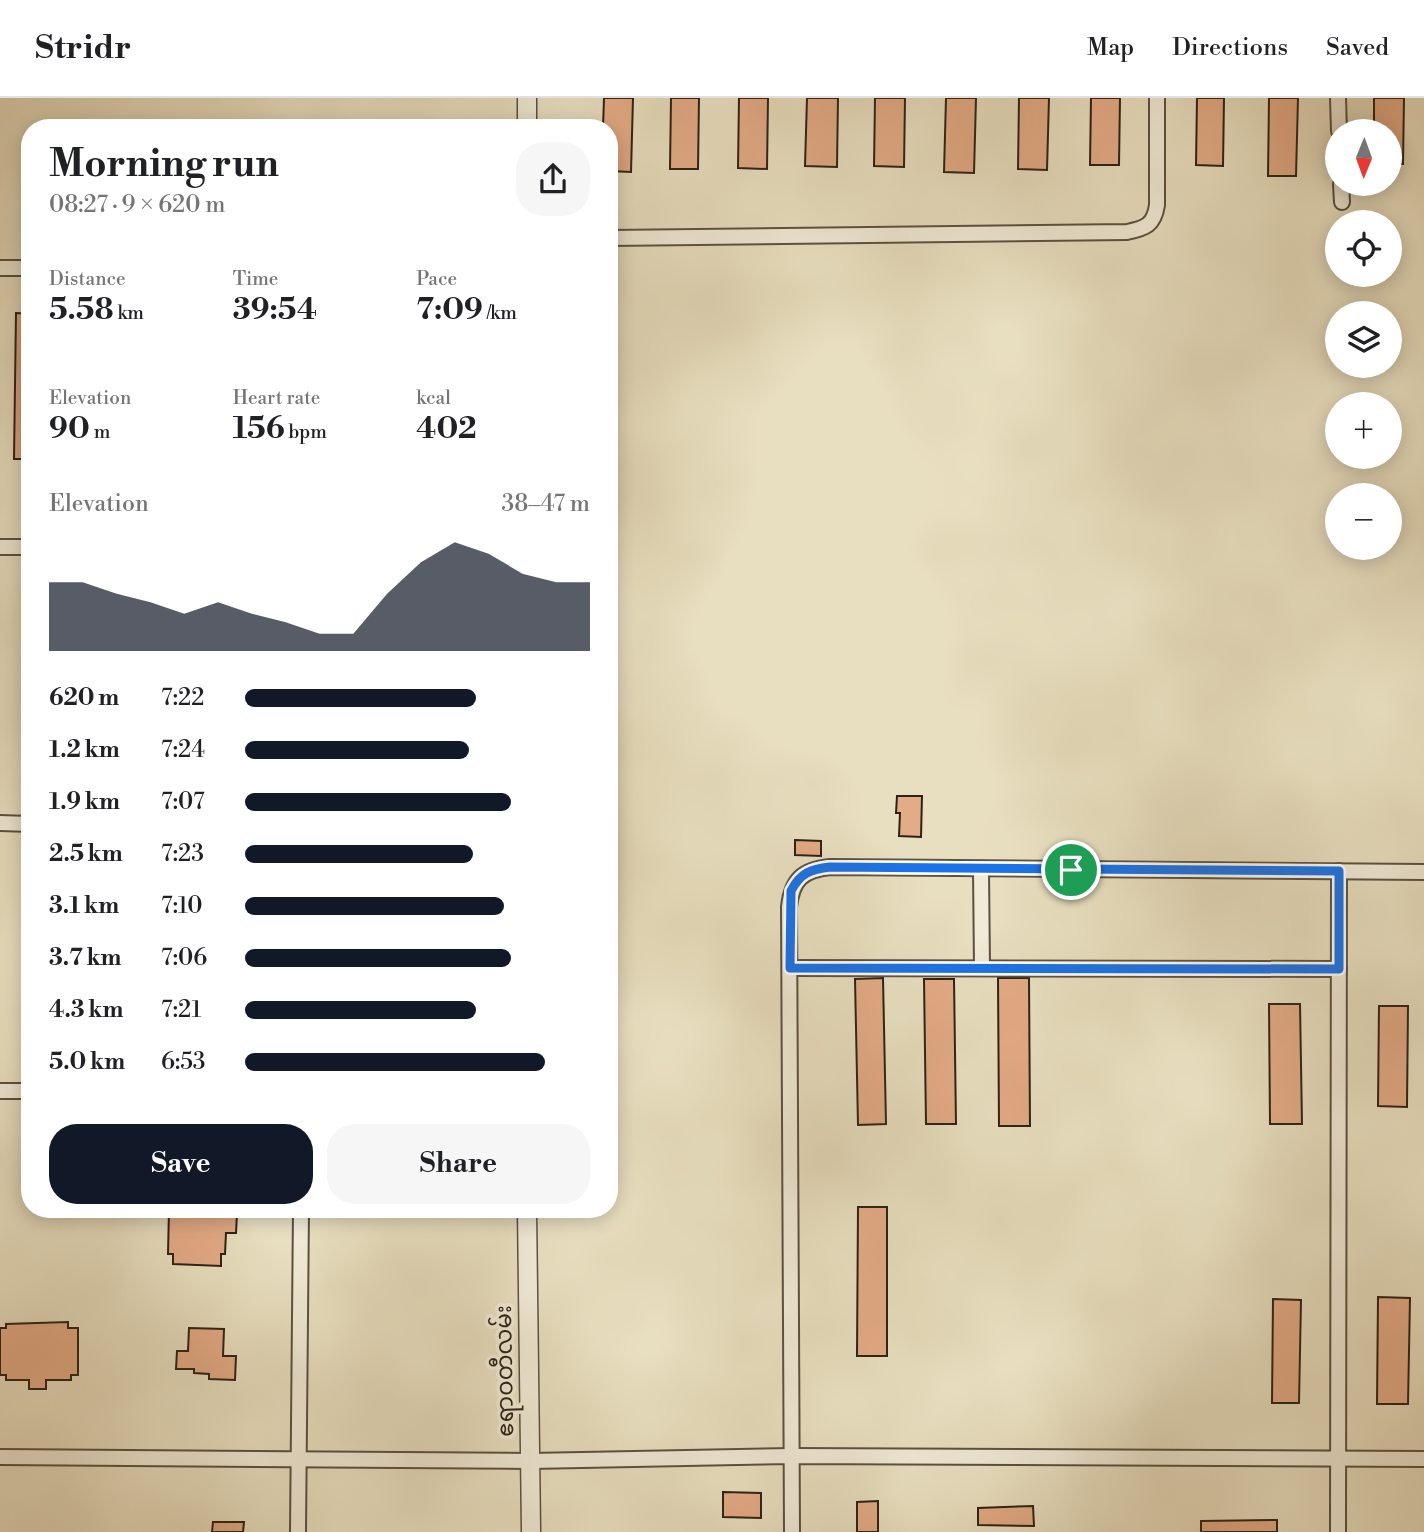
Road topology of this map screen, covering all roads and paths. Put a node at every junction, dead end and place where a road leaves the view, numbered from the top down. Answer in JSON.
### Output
{"nodes":[{"id":1,"x":527,"y":98,"type":"edge"},
{"id":2,"x":1157,"y":98,"type":"edge"},
{"id":3,"x":1338,"y":98,"type":"edge"},
{"id":4,"x":527,"y":119,"type":"edge"},
{"id":5,"x":1339,"y":119,"type":"edge"},
{"id":6,"x":1342,"y":196,"type":"edge"},
{"id":7,"x":1342,"y":202,"type":"dead end"},
{"id":8,"x":618,"y":238,"type":"edge"},
{"id":9,"x":0,"y":268,"type":"edge"},
{"id":10,"x":21,"y":268,"type":"edge"},
{"id":11,"x":0,"y":547,"type":"edge"},
{"id":12,"x":21,"y":547,"type":"edge"},
{"id":13,"x":0,"y":823,"type":"edge"},
{"id":14,"x":21,"y":824,"type":"edge"},
{"id":15,"x":981,"y":870,"type":"junction"},
{"id":16,"x":1339,"y":871,"type":"junction"},
{"id":17,"x":1424,"y":872,"type":"edge"},
{"id":18,"x":790,"y":968,"type":"junction"},
{"id":19,"x":982,"y":968,"type":"junction"},
{"id":20,"x":1339,"y":969,"type":"junction"},
{"id":21,"x":0,"y":1091,"type":"edge"},
{"id":22,"x":21,"y":1091,"type":"edge"},
{"id":23,"x":301,"y":1218,"type":"edge"},
{"id":24,"x":527,"y":1218,"type":"edge"},
{"id":25,"x":792,"y":1456,"type":"junction"},
{"id":26,"x":0,"y":1458,"type":"edge"},
{"id":27,"x":1338,"y":1459,"type":"junction"},
{"id":28,"x":1424,"y":1459,"type":"edge"},
{"id":29,"x":298,"y":1460,"type":"junction"},
{"id":30,"x":530,"y":1461,"type":"junction"},
{"id":31,"x":298,"y":1532,"type":"edge"},
{"id":32,"x":531,"y":1532,"type":"edge"},
{"id":33,"x":792,"y":1532,"type":"edge"},
{"id":34,"x":1338,"y":1532,"type":"edge"}],
"edges":[{"from":1,"to":4,"type":"street"},
{"from":2,"to":8,"type":"street"},
{"from":3,"to":5,"type":"street"},
{"from":6,"to":7,"type":"street"},
{"from":9,"to":10,"type":"street"},
{"from":11,"to":12,"type":"street"},
{"from":13,"to":14,"type":"street"},
{"from":15,"to":16,"type":"street"},
{"from":15,"to":18,"type":"street"},
{"from":15,"to":19,"type":"street"},
{"from":16,"to":17,"type":"street"},
{"from":16,"to":20,"type":"street"},
{"from":18,"to":19,"type":"street"},
{"from":18,"to":25,"type":"street"},
{"from":19,"to":20,"type":"street"},
{"from":20,"to":27,"type":"street"},
{"from":21,"to":22,"type":"street"},
{"from":23,"to":29,"type":"street"},
{"from":24,"to":30,"type":"street","name":"ဧရာဝတီလမ်း"},
{"from":25,"to":27,"type":"street"},
{"from":25,"to":30,"type":"street"},
{"from":25,"to":33,"type":"street"},
{"from":26,"to":29,"type":"street"},
{"from":27,"to":28,"type":"street"},
{"from":27,"to":34,"type":"street"},
{"from":29,"to":30,"type":"street"},
{"from":29,"to":31,"type":"street"},
{"from":30,"to":32,"type":"street","name":"ဧရာဝတီလမ်း"}]}
